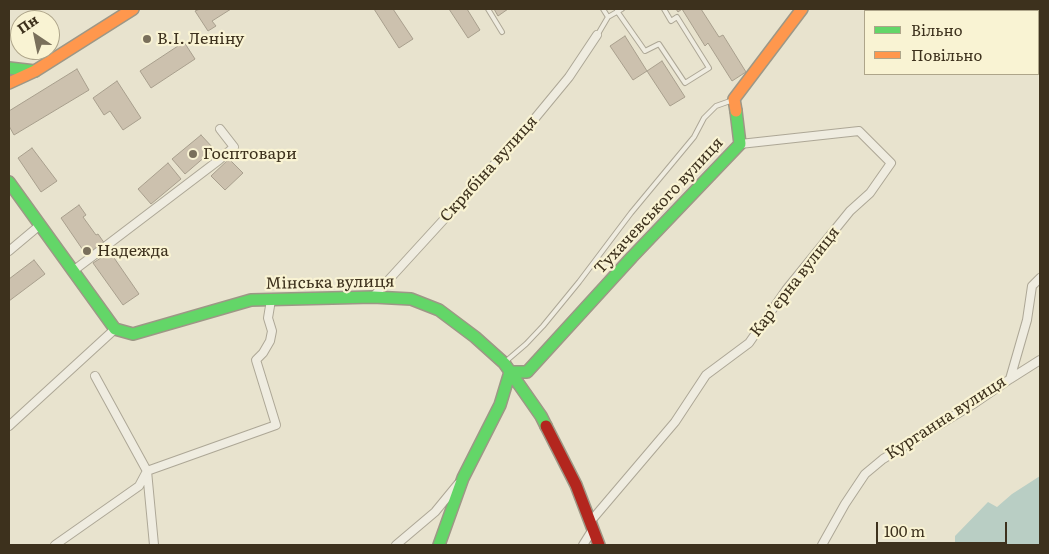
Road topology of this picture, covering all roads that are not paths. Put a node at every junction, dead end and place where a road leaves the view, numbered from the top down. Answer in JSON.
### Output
{"nodes":[{"id":1,"x":133,"y":9,"type":"edge"},
{"id":2,"x":488,"y":9,"type":"edge"},
{"id":3,"x":602,"y":9,"type":"edge"},
{"id":4,"x":664,"y":9,"type":"edge"},
{"id":5,"x":802,"y":9,"type":"edge"},
{"id":6,"x":620,"y":10,"type":"edge"},
{"id":7,"x":608,"y":17,"type":"junction"},
{"id":8,"x":502,"y":32,"type":"dead end"},
{"id":9,"x":597,"y":36,"type":"joint"},
{"id":10,"x":9,"y":68,"type":"edge"},
{"id":11,"x":35,"y":71,"type":"junction"},
{"id":12,"x":9,"y":83,"type":"edge"},
{"id":13,"x":734,"y":100,"type":"junction"},
{"id":14,"x":220,"y":129,"type":"dead end"},
{"id":15,"x":740,"y":144,"type":"junction"},
{"id":16,"x":9,"y":182,"type":"edge"},
{"id":17,"x":40,"y":225,"type":"junction"},
{"id":18,"x":9,"y":251,"type":"edge"},
{"id":19,"x":73,"y":271,"type":"junction"},
{"id":20,"x":1040,"y":278,"type":"edge"},
{"id":21,"x":373,"y":297,"type":"junction"},
{"id":22,"x":271,"y":300,"type":"junction"},
{"id":23,"x":115,"y":329,"type":"junction"},
{"id":24,"x":1040,"y":360,"type":"edge"},
{"id":25,"x":507,"y":367,"type":"junction"},
{"id":26,"x":95,"y":376,"type":"dead end"},
{"id":27,"x":1010,"y":379,"type":"junction"},
{"id":28,"x":9,"y":426,"type":"edge"},
{"id":29,"x":146,"y":471,"type":"junction"},
{"id":30,"x":464,"y":478,"type":"junction"},
{"id":31,"x":591,"y":526,"type":"junction"},
{"id":32,"x":55,"y":545,"type":"edge"},
{"id":33,"x":154,"y":545,"type":"edge"},
{"id":34,"x":396,"y":545,"type":"edge"},
{"id":35,"x":439,"y":545,"type":"edge"},
{"id":36,"x":583,"y":545,"type":"edge"},
{"id":37,"x":599,"y":545,"type":"edge"},
{"id":38,"x":822,"y":545,"type":"edge"}],
"edges":[{"from":1,"to":11,"type":"street"},
{"from":2,"to":8,"type":"lane"},
{"from":3,"to":7,"type":"lane"},
{"from":4,"to":6,"type":"lane"},
{"from":5,"to":13,"type":"street"},
{"from":6,"to":7,"type":"lane"},
{"from":7,"to":9,"type":"lane"},
{"from":9,"to":21,"type":"street","name":"Скрябіна вулиця"},
{"from":10,"to":11,"type":"street"},
{"from":11,"to":12,"type":"street"},
{"from":13,"to":15,"type":"street","name":"Тухачевського вулиця"},
{"from":13,"to":25,"type":"lane"},
{"from":14,"to":19,"type":"street"},
{"from":15,"to":25,"type":"street","name":"Тухачевського вулиця"},
{"from":15,"to":31,"type":"street","name":"Кар’єрна вулиця"},
{"from":16,"to":17,"type":"street"},
{"from":17,"to":18,"type":"street"},
{"from":17,"to":19,"type":"street"},
{"from":19,"to":23,"type":"street"},
{"from":20,"to":27,"type":"street","name":"Курганна вулиця"},
{"from":21,"to":22,"type":"street","name":"Мінська вулиця"},
{"from":21,"to":25,"type":"street","name":"Мінська вулиця"},
{"from":22,"to":23,"type":"street","name":"Мінська вулиця"},
{"from":22,"to":29,"type":"street"},
{"from":23,"to":28,"type":"street"},
{"from":24,"to":27,"type":"street"},
{"from":25,"to":30,"type":"street"},
{"from":25,"to":31,"type":"street","name":"Мінська вулиця"},
{"from":26,"to":29,"type":"street"},
{"from":27,"to":38,"type":"street","name":"Курганна вулиця"},
{"from":29,"to":32,"type":"street"},
{"from":29,"to":33,"type":"street"},
{"from":30,"to":34,"type":"street"},
{"from":30,"to":35,"type":"street"},
{"from":31,"to":36,"type":"street"},
{"from":31,"to":37,"type":"street","name":"Мінська вулиця"}]}
